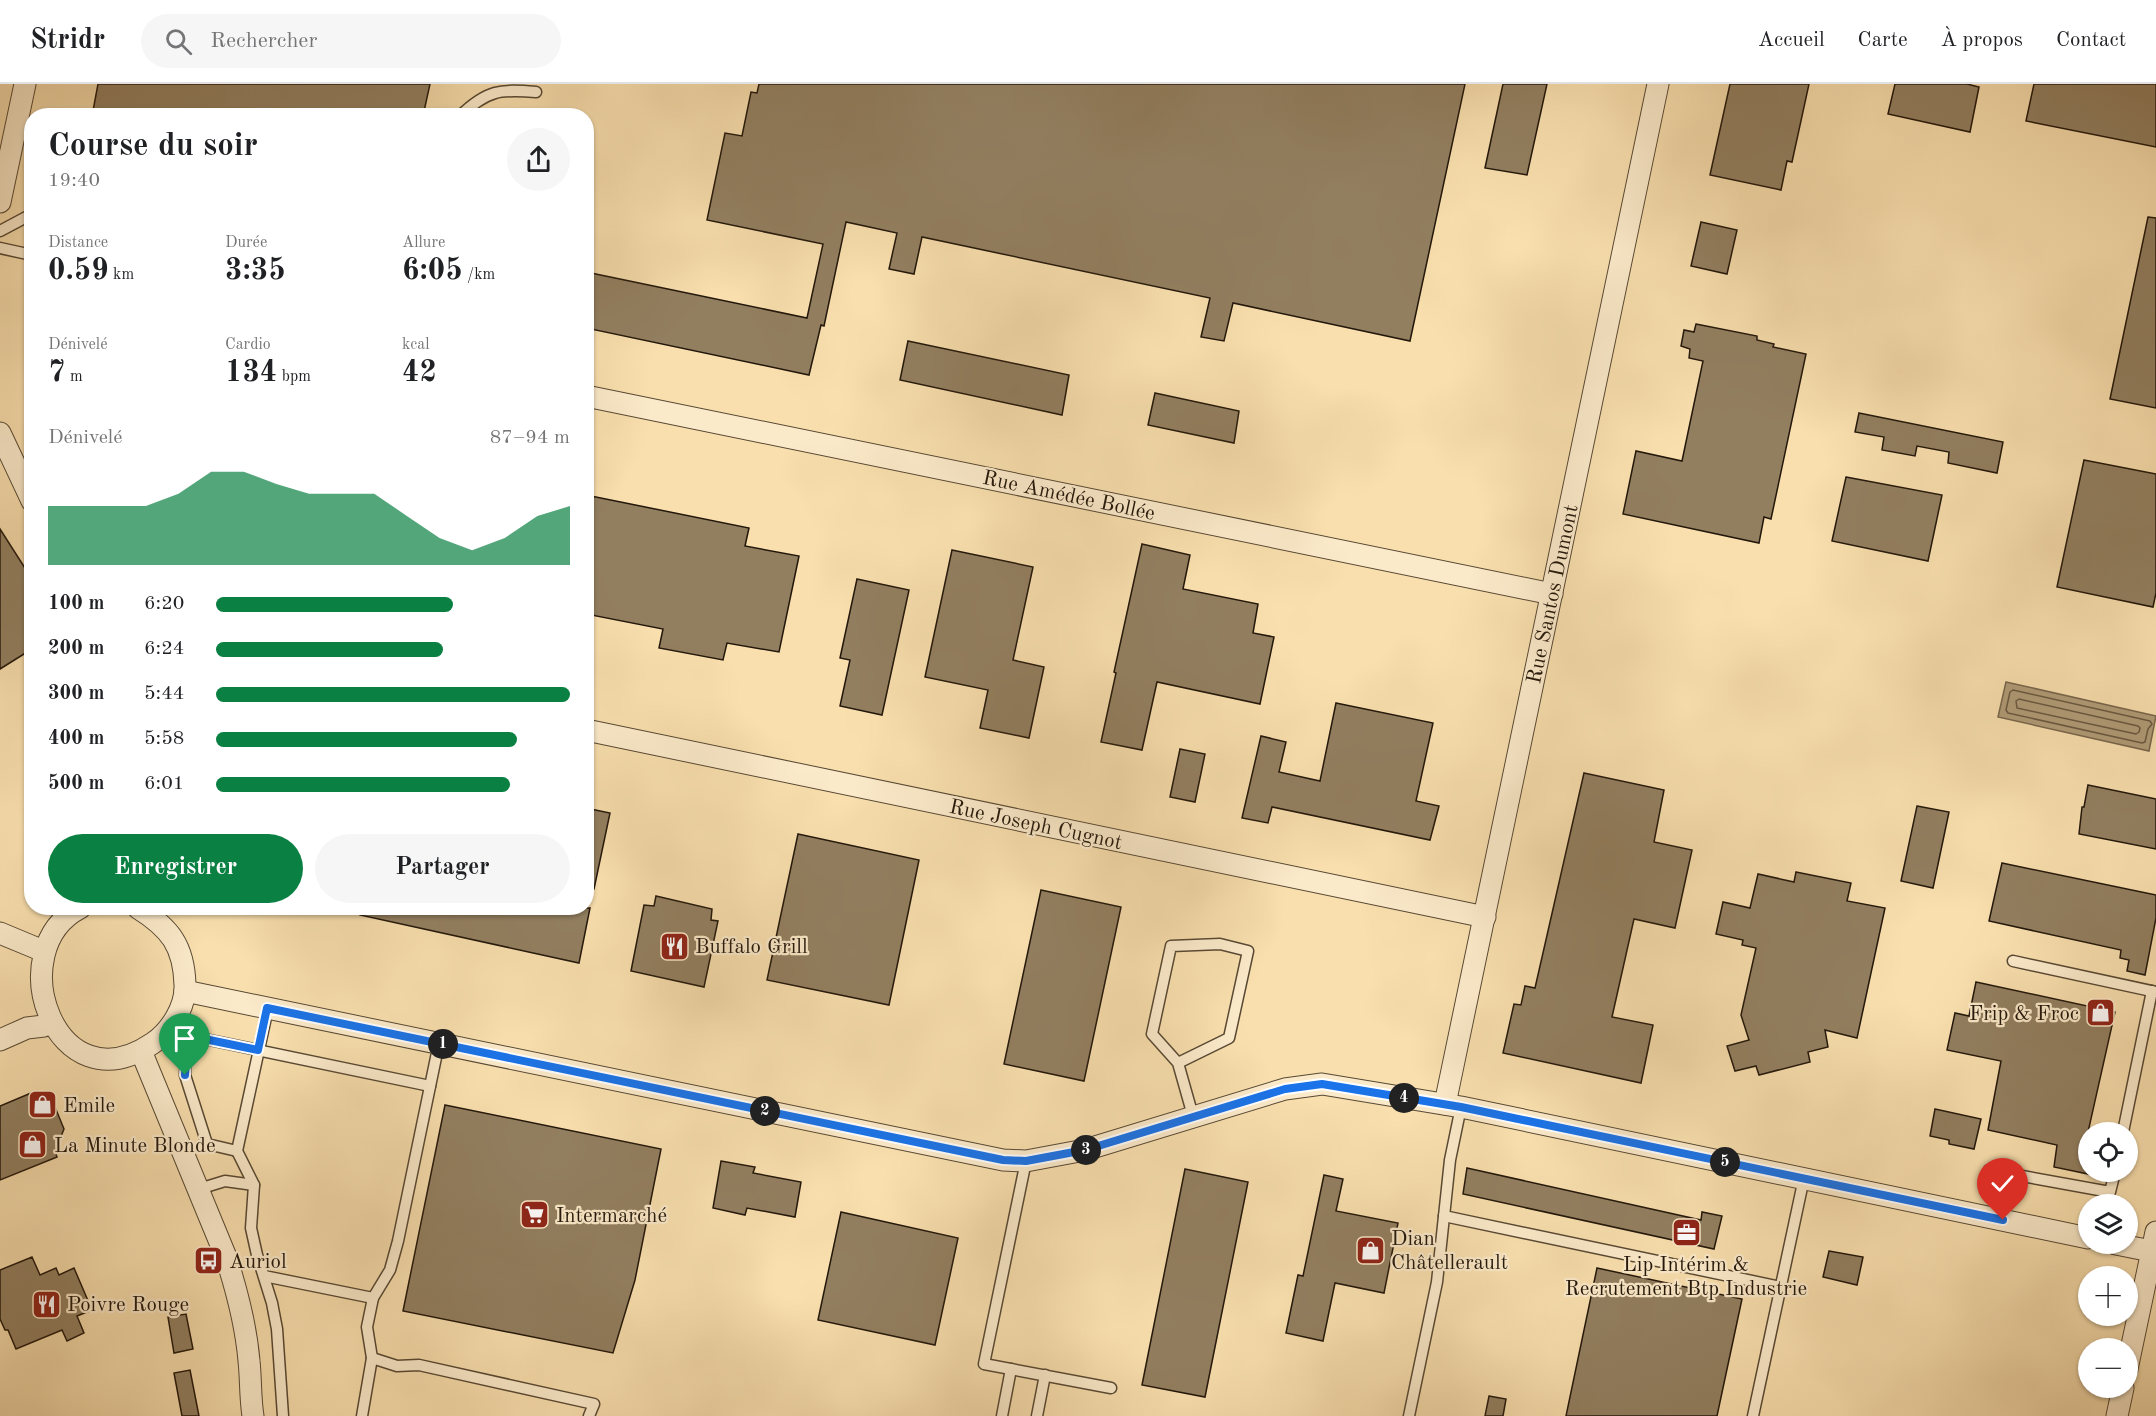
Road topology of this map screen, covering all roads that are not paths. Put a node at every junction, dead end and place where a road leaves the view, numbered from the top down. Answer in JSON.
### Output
{"nodes":[{"id":1,"x":25,"y":84,"type":"edge"},
{"id":2,"x":1658,"y":84,"type":"edge"},
{"id":3,"x":536,"y":92,"type":"dead end"},
{"id":4,"x":469,"y":108,"type":"edge"},
{"id":5,"x":0,"y":202,"type":"edge"},
{"id":6,"x":24,"y":218,"type":"edge"},
{"id":7,"x":0,"y":231,"type":"edge"},
{"id":8,"x":0,"y":248,"type":"edge"},
{"id":9,"x":24,"y":253,"type":"edge"},
{"id":10,"x":594,"y":398,"type":"edge"},
{"id":11,"x":0,"y":433,"type":"edge"},
{"id":12,"x":24,"y":484,"type":"edge"},
{"id":13,"x":1552,"y":594,"type":"junction"},
{"id":14,"x":594,"y":732,"type":"edge"},
{"id":15,"x":64,"y":915,"type":"edge"},
{"id":16,"x":150,"y":915,"type":"edge"},
{"id":17,"x":1485,"y":917,"type":"junction"},
{"id":18,"x":0,"y":933,"type":"edge"},
{"id":19,"x":36,"y":948,"type":"junction"},
{"id":20,"x":2013,"y":961,"type":"dead end"},
{"id":21,"x":185,"y":991,"type":"junction"},
{"id":22,"x":2154,"y":992,"type":"edge"},
{"id":23,"x":267,"y":1008,"type":"junction"},
{"id":24,"x":44,"y":1026,"type":"junction"},
{"id":25,"x":0,"y":1040,"type":"edge"},
{"id":26,"x":439,"y":1043,"type":"junction"},
{"id":27,"x":258,"y":1050,"type":"junction"},
{"id":28,"x":141,"y":1051,"type":"junction"},
{"id":29,"x":1178,"y":1064,"type":"junction"},
{"id":30,"x":430,"y":1086,"type":"junction"},
{"id":31,"x":1453,"y":1106,"type":"junction"},
{"id":32,"x":1193,"y":1116,"type":"junction"},
{"id":33,"x":2125,"y":1122,"type":"edge"},
{"id":34,"x":237,"y":1151,"type":"junction"},
{"id":35,"x":1026,"y":1161,"type":"junction"},
{"id":36,"x":1989,"y":1170,"type":"dead end"},
{"id":37,"x":1804,"y":1178,"type":"junction"},
{"id":38,"x":2112,"y":1182,"type":"edge"},
{"id":39,"x":254,"y":1185,"type":"junction"},
{"id":40,"x":199,"y":1189,"type":"junction"},
{"id":41,"x":1444,"y":1216,"type":"junction"},
{"id":42,"x":2078,"y":1236,"type":"edge"},
{"id":43,"x":2138,"y":1245,"type":"edge"},
{"id":44,"x":2155,"y":1245,"type":"edge"},
{"id":45,"x":264,"y":1276,"type":"junction"},
{"id":46,"x":1781,"y":1287,"type":"junction"},
{"id":47,"x":373,"y":1298,"type":"junction"},
{"id":48,"x":2134,"y":1338,"type":"edge"},
{"id":49,"x":372,"y":1358,"type":"junction"},
{"id":50,"x":1011,"y":1369,"type":"junction"},
{"id":51,"x":1045,"y":1375,"type":"junction"},
{"id":52,"x":1111,"y":1388,"type":"dead end"},
{"id":53,"x":2121,"y":1398,"type":"edge"},
{"id":54,"x":250,"y":1410,"type":"edge"},
{"id":55,"x":283,"y":1416,"type":"edge"},
{"id":56,"x":362,"y":1416,"type":"edge"},
{"id":57,"x":589,"y":1416,"type":"edge"},
{"id":58,"x":1002,"y":1416,"type":"edge"},
{"id":59,"x":1037,"y":1416,"type":"edge"},
{"id":60,"x":1409,"y":1416,"type":"edge"},
{"id":61,"x":1753,"y":1416,"type":"edge"},
{"id":62,"x":2117,"y":1416,"type":"edge"}],
"edges":[{"from":1,"to":5,"type":"street"},
{"from":2,"to":13,"type":"street","name":"Rue Santos Dumont"},
{"from":3,"to":4,"type":"lane"},
{"from":6,"to":7,"type":"lane"},
{"from":8,"to":9,"type":"lane"},
{"from":10,"to":13,"type":"street","name":"Rue Amédée Bollée"},
{"from":11,"to":12,"type":"street"},
{"from":13,"to":17,"type":"street","name":"Rue Santos Dumont"},
{"from":14,"to":17,"type":"street","name":"Rue Joseph Cugnot"},
{"from":15,"to":19,"type":"street"},
{"from":16,"to":21,"type":"street"},
{"from":17,"to":31,"type":"street","name":"Rue Santos Dumont"},
{"from":18,"to":19,"type":"street"},
{"from":19,"to":24,"type":"street"},
{"from":20,"to":22,"type":"lane"},
{"from":21,"to":23,"type":"street"},
{"from":21,"to":28,"type":"street"},
{"from":22,"to":33,"type":"lane"},
{"from":23,"to":26,"type":"street"},
{"from":23,"to":27,"type":"lane"},
{"from":24,"to":25,"type":"street"},
{"from":24,"to":28,"type":"street"},
{"from":26,"to":30,"type":"lane"},
{"from":26,"to":35,"type":"street"},
{"from":27,"to":30,"type":"lane"},
{"from":27,"to":34,"type":"lane"},
{"from":27,"to":34,"type":"lane"},
{"from":28,"to":40,"type":"street"},
{"from":29,"to":29,"type":"lane"},
{"from":29,"to":32,"type":"lane"},
{"from":30,"to":47,"type":"lane"},
{"from":31,"to":32,"type":"street"},
{"from":31,"to":37,"type":"street"},
{"from":31,"to":41,"type":"lane"},
{"from":32,"to":35,"type":"street"},
{"from":34,"to":39,"type":"lane"},
{"from":35,"to":50,"type":"lane"},
{"from":36,"to":38,"type":"lane"},
{"from":37,"to":42,"type":"street"},
{"from":37,"to":46,"type":"lane"},
{"from":39,"to":40,"type":"lane"},
{"from":39,"to":45,"type":"lane"},
{"from":40,"to":54,"type":"street"},
{"from":41,"to":46,"type":"lane"},
{"from":41,"to":60,"type":"lane"},
{"from":43,"to":44,"type":"street"},
{"from":44,"to":48,"type":"street"},
{"from":45,"to":47,"type":"lane"},
{"from":45,"to":55,"type":"lane"},
{"from":46,"to":61,"type":"lane"},
{"from":47,"to":49,"type":"lane"},
{"from":49,"to":56,"type":"lane"},
{"from":49,"to":57,"type":"lane"},
{"from":50,"to":51,"type":"lane"},
{"from":50,"to":58,"type":"lane"},
{"from":51,"to":52,"type":"lane"},
{"from":51,"to":59,"type":"lane"},
{"from":53,"to":62,"type":"street"}]}
